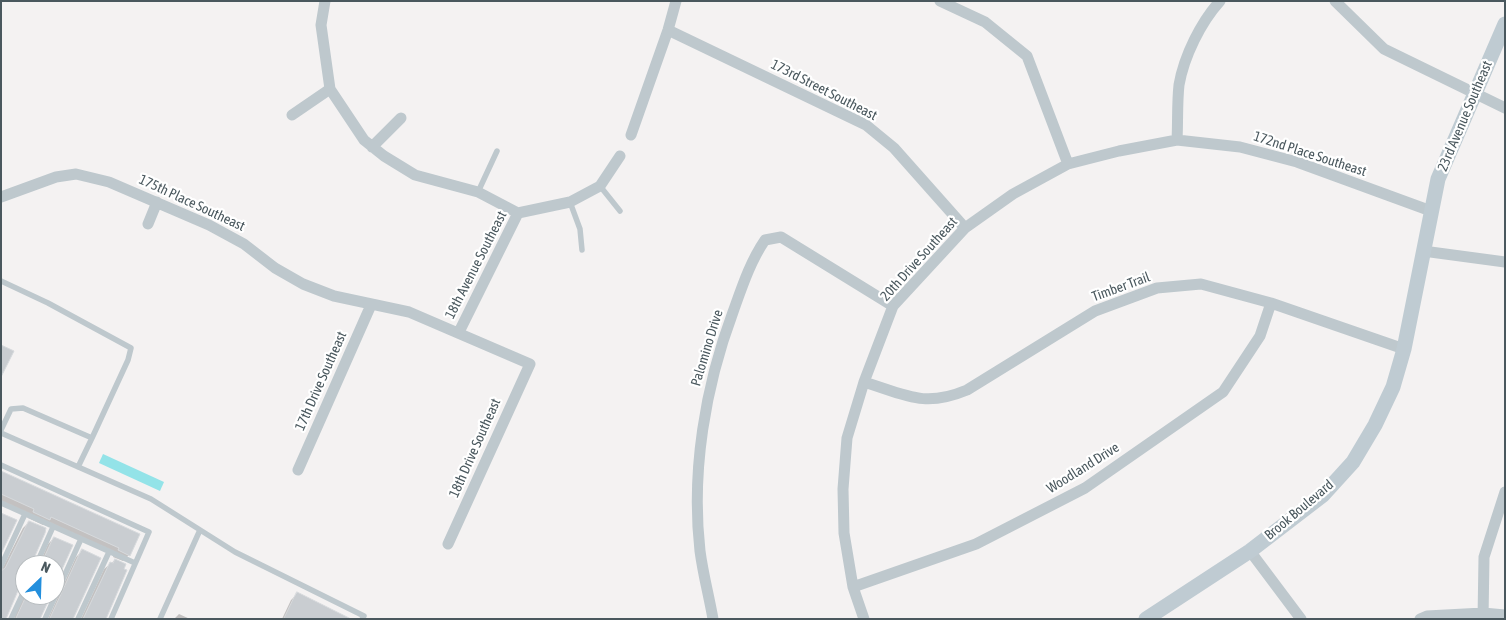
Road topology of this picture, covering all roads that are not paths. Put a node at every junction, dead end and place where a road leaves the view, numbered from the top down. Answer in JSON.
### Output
{"nodes":[{"id":1,"x":325,"y":1,"type":"edge"},
{"id":2,"x":676,"y":1,"type":"edge"},
{"id":3,"x":940,"y":1,"type":"edge"},
{"id":4,"x":1220,"y":1,"type":"edge"},
{"id":5,"x":1335,"y":1,"type":"edge"},
{"id":6,"x":1505,"y":24,"type":"edge"},
{"id":7,"x":668,"y":30,"type":"junction"},
{"id":8,"x":330,"y":89,"type":"junction"},
{"id":9,"x":1474,"y":93,"type":"junction"},
{"id":10,"x":1505,"y":108,"type":"edge"},
{"id":11,"x":292,"y":115,"type":"dead end"},
{"id":12,"x":401,"y":118,"type":"dead end"},
{"id":13,"x":631,"y":135,"type":"dead end"},
{"id":14,"x":1177,"y":140,"type":"junction"},
{"id":15,"x":372,"y":147,"type":"junction"},
{"id":16,"x":497,"y":150,"type":"dead end"},
{"id":17,"x":620,"y":156,"type":"dead end"},
{"id":18,"x":1068,"y":164,"type":"junction"},
{"id":19,"x":600,"y":186,"type":"junction"},
{"id":20,"x":478,"y":192,"type":"junction"},
{"id":21,"x":1,"y":197,"type":"edge"},
{"id":22,"x":157,"y":202,"type":"junction"},
{"id":23,"x":570,"y":202,"type":"junction"},
{"id":24,"x":620,"y":211,"type":"dead end"},
{"id":25,"x":1431,"y":211,"type":"junction"},
{"id":26,"x":518,"y":213,"type":"junction"},
{"id":27,"x":148,"y":224,"type":"dead end"},
{"id":28,"x":965,"y":228,"type":"junction"},
{"id":29,"x":582,"y":250,"type":"dead end"},
{"id":30,"x":1424,"y":251,"type":"junction"},
{"id":31,"x":1505,"y":262,"type":"edge"},
{"id":32,"x":1,"y":281,"type":"edge"},
{"id":33,"x":1271,"y":303,"type":"junction"},
{"id":34,"x":371,"y":304,"type":"junction"},
{"id":35,"x":894,"y":306,"type":"junction"},
{"id":36,"x":459,"y":332,"type":"junction"},
{"id":37,"x":1404,"y":349,"type":"junction"},
{"id":38,"x":530,"y":364,"type":"joint"},
{"id":39,"x":864,"y":382,"type":"junction"},
{"id":40,"x":1,"y":432,"type":"edge"},
{"id":41,"x":92,"y":438,"type":"junction"},
{"id":42,"x":1,"y":465,"type":"edge"},
{"id":43,"x":78,"y":467,"type":"junction"},
{"id":44,"x":298,"y":470,"type":"dead end"},
{"id":45,"x":1505,"y":492,"type":"edge"},
{"id":46,"x":1,"y":502,"type":"edge"},
{"id":47,"x":25,"y":514,"type":"junction"},
{"id":48,"x":54,"y":526,"type":"junction"},
{"id":49,"x":200,"y":530,"type":"junction"},
{"id":50,"x":81,"y":539,"type":"junction"},
{"id":51,"x":448,"y":544,"type":"dead end"},
{"id":52,"x":1250,"y":551,"type":"junction"},
{"id":53,"x":109,"y":552,"type":"junction"},
{"id":54,"x":41,"y":555,"type":"edge"},
{"id":55,"x":135,"y":564,"type":"junction"},
{"id":56,"x":1,"y":566,"type":"edge"},
{"id":57,"x":853,"y":587,"type":"junction"},
{"id":58,"x":18,"y":605,"type":"edge"},
{"id":59,"x":1505,"y":615,"type":"edge"},
{"id":60,"x":1483,"y":616,"type":"edge"},
{"id":61,"x":11,"y":619,"type":"edge"},
{"id":62,"x":45,"y":619,"type":"edge"},
{"id":63,"x":78,"y":619,"type":"edge"},
{"id":64,"x":111,"y":619,"type":"edge"},
{"id":65,"x":160,"y":619,"type":"edge"},
{"id":66,"x":362,"y":619,"type":"edge"},
{"id":67,"x":713,"y":619,"type":"edge"},
{"id":68,"x":864,"y":619,"type":"edge"},
{"id":69,"x":1146,"y":619,"type":"edge"},
{"id":70,"x":1301,"y":619,"type":"edge"},
{"id":71,"x":1420,"y":619,"type":"edge"}],
"edges":[{"from":1,"to":8,"type":"street"},
{"from":2,"to":7,"type":"street"},
{"from":3,"to":18,"type":"street"},
{"from":4,"to":14,"type":"street"},
{"from":5,"to":9,"type":"street"},
{"from":6,"to":9,"type":"street","name":"23rd Avenue Southeast"},
{"from":7,"to":13,"type":"street"},
{"from":7,"to":28,"type":"street","name":"173rd Street Southeast"},
{"from":8,"to":11,"type":"street"},
{"from":8,"to":15,"type":"street"},
{"from":9,"to":10,"type":"street"},
{"from":9,"to":25,"type":"street","name":"23rd Avenue Southeast"},
{"from":12,"to":15,"type":"street"},
{"from":14,"to":18,"type":"street","name":"20th Drive Southeast"},
{"from":14,"to":25,"type":"street","name":"172nd Place Southeast"},
{"from":15,"to":20,"type":"street"},
{"from":16,"to":20,"type":"lane"},
{"from":17,"to":19,"type":"street","name":"18th Avenue Southeast"},
{"from":18,"to":28,"type":"street","name":"20th Drive Southeast"},
{"from":19,"to":23,"type":"street","name":"18th Avenue Southeast"},
{"from":19,"to":24,"type":"lane"},
{"from":20,"to":26,"type":"street"},
{"from":21,"to":22,"type":"street","name":"175th Place Southeast"},
{"from":22,"to":27,"type":"street"},
{"from":22,"to":34,"type":"street","name":"175th Place Southeast"},
{"from":23,"to":26,"type":"street","name":"18th Avenue Southeast"},
{"from":23,"to":29,"type":"lane"},
{"from":25,"to":30,"type":"street","name":"Brook Boulevard"},
{"from":26,"to":36,"type":"street","name":"18th Avenue Southeast"},
{"from":28,"to":35,"type":"street","name":"20th Drive Southeast"},
{"from":30,"to":31,"type":"street"},
{"from":30,"to":37,"type":"street","name":"Brook Boulevard"},
{"from":32,"to":41,"type":"lane"},
{"from":33,"to":37,"type":"street","name":"Timber Trail"},
{"from":33,"to":39,"type":"street","name":"Timber Trail"},
{"from":33,"to":57,"type":"street","name":"Woodland Drive"},
{"from":34,"to":36,"type":"street","name":"175th Place Southeast"},
{"from":34,"to":44,"type":"street","name":"17th Drive Southeast"},
{"from":35,"to":39,"type":"street","name":"20th Drive Southeast"},
{"from":35,"to":67,"type":"street","name":"Palomino Drive"},
{"from":36,"to":38,"type":"street","name":"175th Place Southeast"},
{"from":37,"to":52,"type":"street","name":"Brook Boulevard"},
{"from":38,"to":51,"type":"street","name":"18th Drive Southeast"},
{"from":39,"to":57,"type":"street","name":"20th Drive Southeast"},
{"from":40,"to":41,"type":"lane"},
{"from":40,"to":43,"type":"lane"},
{"from":41,"to":43,"type":"lane"},
{"from":42,"to":55,"type":"lane"},
{"from":43,"to":49,"type":"lane"},
{"from":45,"to":60,"type":"street"},
{"from":46,"to":47,"type":"lane"},
{"from":47,"to":48,"type":"lane"},
{"from":47,"to":56,"type":"lane"},
{"from":48,"to":50,"type":"lane"},
{"from":48,"to":54,"type":"lane"},
{"from":49,"to":65,"type":"lane"},
{"from":49,"to":66,"type":"lane"},
{"from":50,"to":53,"type":"lane"},
{"from":50,"to":62,"type":"lane"},
{"from":52,"to":69,"type":"street","name":"Brook Boulevard"},
{"from":52,"to":70,"type":"street"},
{"from":53,"to":55,"type":"lane"},
{"from":53,"to":63,"type":"lane"},
{"from":55,"to":64,"type":"lane"},
{"from":57,"to":68,"type":"street","name":"20th Drive Southeast"},
{"from":58,"to":61,"type":"lane"},
{"from":59,"to":60,"type":"street"},
{"from":60,"to":71,"type":"street"}]}
